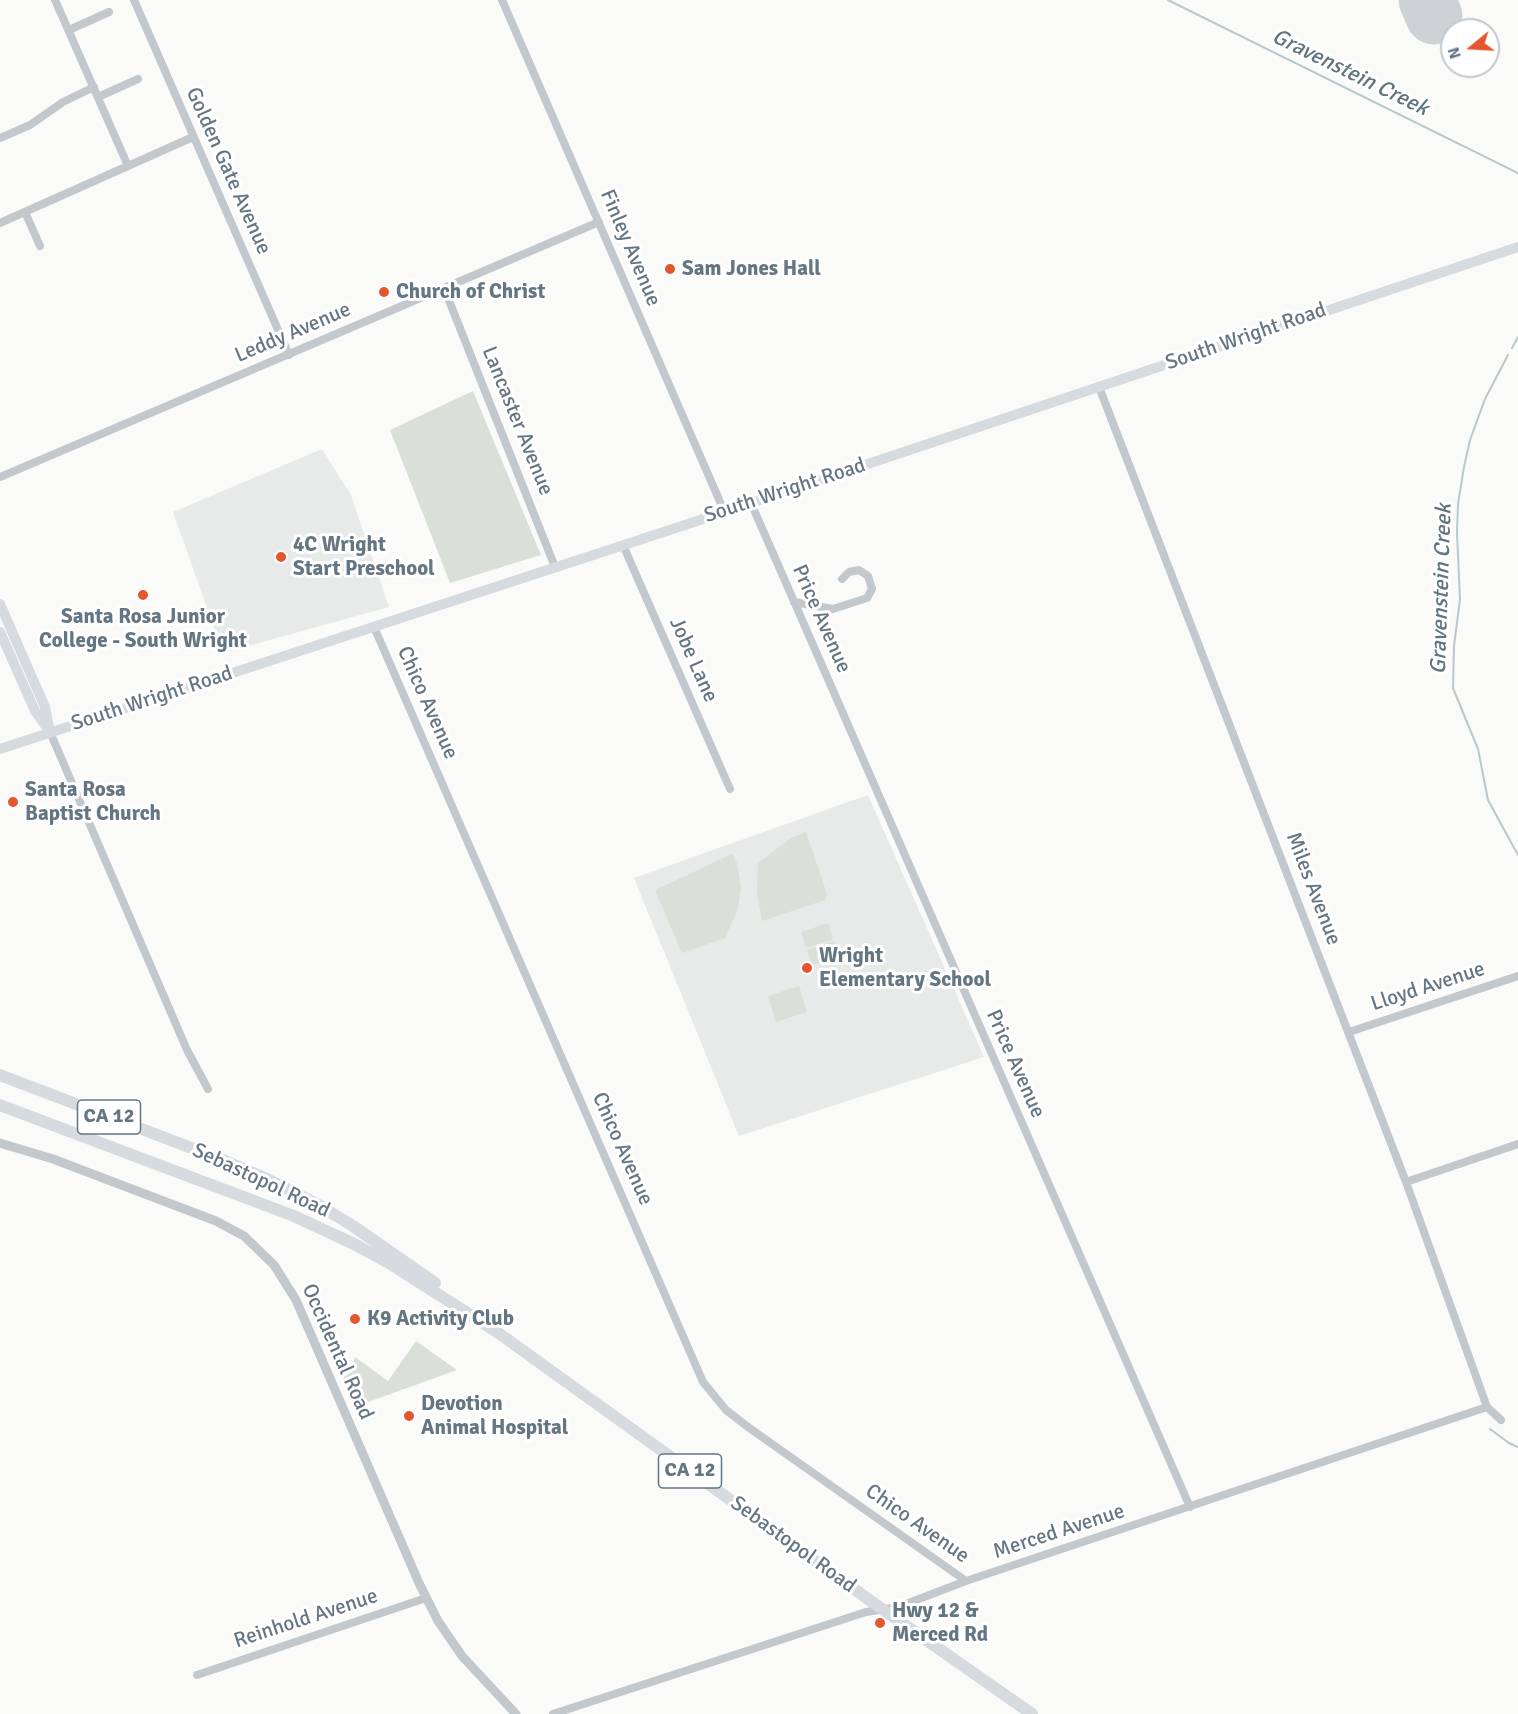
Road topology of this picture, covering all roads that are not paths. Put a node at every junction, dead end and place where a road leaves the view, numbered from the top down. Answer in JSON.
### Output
{"nodes":[{"id":1,"x":55,"y":0,"type":"edge"},
{"id":2,"x":134,"y":0,"type":"edge"},
{"id":3,"x":502,"y":0,"type":"edge"},
{"id":4,"x":109,"y":12,"type":"dead end"},
{"id":5,"x":69,"y":30,"type":"junction"},
{"id":6,"x":138,"y":79,"type":"dead end"},
{"id":7,"x":93,"y":87,"type":"junction"},
{"id":8,"x":98,"y":97,"type":"junction"},
{"id":9,"x":193,"y":137,"type":"junction"},
{"id":10,"x":0,"y":138,"type":"edge"},
{"id":11,"x":128,"y":166,"type":"junction"},
{"id":12,"x":25,"y":212,"type":"junction"},
{"id":13,"x":0,"y":222,"type":"edge"},
{"id":14,"x":599,"y":222,"type":"junction"},
{"id":15,"x":40,"y":246,"type":"dead end"},
{"id":16,"x":1518,"y":247,"type":"edge"},
{"id":17,"x":444,"y":288,"type":"junction"},
{"id":18,"x":289,"y":355,"type":"junction"},
{"id":19,"x":1099,"y":387,"type":"junction"},
{"id":20,"x":0,"y":477,"type":"edge"},
{"id":21,"x":750,"y":503,"type":"junction"},
{"id":22,"x":724,"y":512,"type":"junction"},
{"id":23,"x":623,"y":545,"type":"junction"},
{"id":24,"x":555,"y":567,"type":"junction"},
{"id":25,"x":842,"y":579,"type":"dead end"},
{"id":26,"x":794,"y":602,"type":"junction"},
{"id":27,"x":0,"y":604,"type":"edge"},
{"id":28,"x":374,"y":627,"type":"junction"},
{"id":29,"x":0,"y":632,"type":"edge"},
{"id":30,"x":50,"y":732,"type":"junction"},
{"id":31,"x":0,"y":749,"type":"edge"},
{"id":32,"x":730,"y":789,"type":"dead end"},
{"id":33,"x":1518,"y":976,"type":"edge"},
{"id":34,"x":1349,"y":1032,"type":"junction"},
{"id":35,"x":0,"y":1075,"type":"edge"},
{"id":36,"x":208,"y":1089,"type":"dead end"},
{"id":37,"x":0,"y":1105,"type":"edge"},
{"id":38,"x":0,"y":1143,"type":"edge"},
{"id":39,"x":1518,"y":1144,"type":"edge"},
{"id":40,"x":1406,"y":1182,"type":"junction"},
{"id":41,"x":497,"y":1332,"type":"junction"},
{"id":42,"x":1487,"y":1407,"type":"junction"},
{"id":43,"x":1501,"y":1420,"type":"dead end"},
{"id":44,"x":1190,"y":1507,"type":"junction"},
{"id":45,"x":966,"y":1581,"type":"junction"},
{"id":46,"x":426,"y":1598,"type":"junction"},
{"id":47,"x":882,"y":1609,"type":"junction"},
{"id":48,"x":197,"y":1675,"type":"dead end"},
{"id":49,"x":516,"y":1714,"type":"edge"},
{"id":50,"x":553,"y":1714,"type":"edge"},
{"id":51,"x":1032,"y":1714,"type":"edge"}],
"edges":[{"from":1,"to":5,"type":"street"},
{"from":2,"to":9,"type":"street","name":"Golden Gate Avenue"},
{"from":3,"to":14,"type":"street","name":"Finley Avenue"},
{"from":4,"to":5,"type":"street"},
{"from":5,"to":7,"type":"street"},
{"from":6,"to":8,"type":"street"},
{"from":7,"to":8,"type":"street"},
{"from":7,"to":10,"type":"street"},
{"from":8,"to":11,"type":"street"},
{"from":9,"to":11,"type":"street"},
{"from":9,"to":18,"type":"street","name":"Golden Gate Avenue"},
{"from":11,"to":12,"type":"street"},
{"from":12,"to":13,"type":"street"},
{"from":12,"to":15,"type":"street"},
{"from":14,"to":17,"type":"street","name":"Leddy Avenue"},
{"from":14,"to":22,"type":"street","name":"Finley Avenue"},
{"from":16,"to":19,"type":"main road","name":"South Wright Road"},
{"from":17,"to":18,"type":"street","name":"Leddy Avenue"},
{"from":17,"to":24,"type":"street","name":"Lancaster Avenue"},
{"from":18,"to":20,"type":"street","name":"Leddy Avenue"},
{"from":19,"to":21,"type":"main road","name":"South Wright Road"},
{"from":19,"to":34,"type":"street","name":"Miles Avenue"},
{"from":21,"to":22,"type":"main road","name":"South Wright Road"},
{"from":21,"to":26,"type":"street","name":"Price Avenue"},
{"from":22,"to":23,"type":"main road","name":"South Wright Road"},
{"from":23,"to":24,"type":"main road","name":"South Wright Road"},
{"from":23,"to":32,"type":"street","name":"Jobe Lane"},
{"from":24,"to":28,"type":"main road","name":"South Wright Road"},
{"from":25,"to":26,"type":"street"},
{"from":26,"to":44,"type":"street","name":"Price Avenue"},
{"from":27,"to":30,"type":"main road"},
{"from":28,"to":30,"type":"main road","name":"South Wright Road"},
{"from":28,"to":45,"type":"street","name":"Chico Avenue"},
{"from":29,"to":30,"type":"main road"},
{"from":30,"to":31,"type":"main road","name":"South Wright Road"},
{"from":30,"to":36,"type":"street"},
{"from":33,"to":34,"type":"street","name":"Lloyd Avenue"},
{"from":34,"to":40,"type":"street","name":"Miles Avenue"},
{"from":35,"to":41,"type":"main road","name":"Sebastopol Road","number":"CA 12"},
{"from":37,"to":41,"type":"main road","name":"Sebastopol Road","number":"CA 12"},
{"from":38,"to":46,"type":"street","name":"Occidental Road"},
{"from":39,"to":40,"type":"street"},
{"from":40,"to":42,"type":"street","name":"Miles Avenue"},
{"from":41,"to":47,"type":"main road","name":"Sebastopol Road","number":"CA 12"},
{"from":42,"to":43,"type":"street"},
{"from":42,"to":44,"type":"street","name":"Merced Avenue"},
{"from":44,"to":45,"type":"street","name":"Merced Avenue"},
{"from":45,"to":47,"type":"street","name":"Merced Avenue"},
{"from":46,"to":48,"type":"street","name":"Reinhold Avenue"},
{"from":46,"to":49,"type":"street","name":"Occidental Road"},
{"from":47,"to":50,"type":"street","name":"Merced Avenue"},
{"from":47,"to":51,"type":"main road","name":"Sebastopol Road","number":"CA 12"}]}
